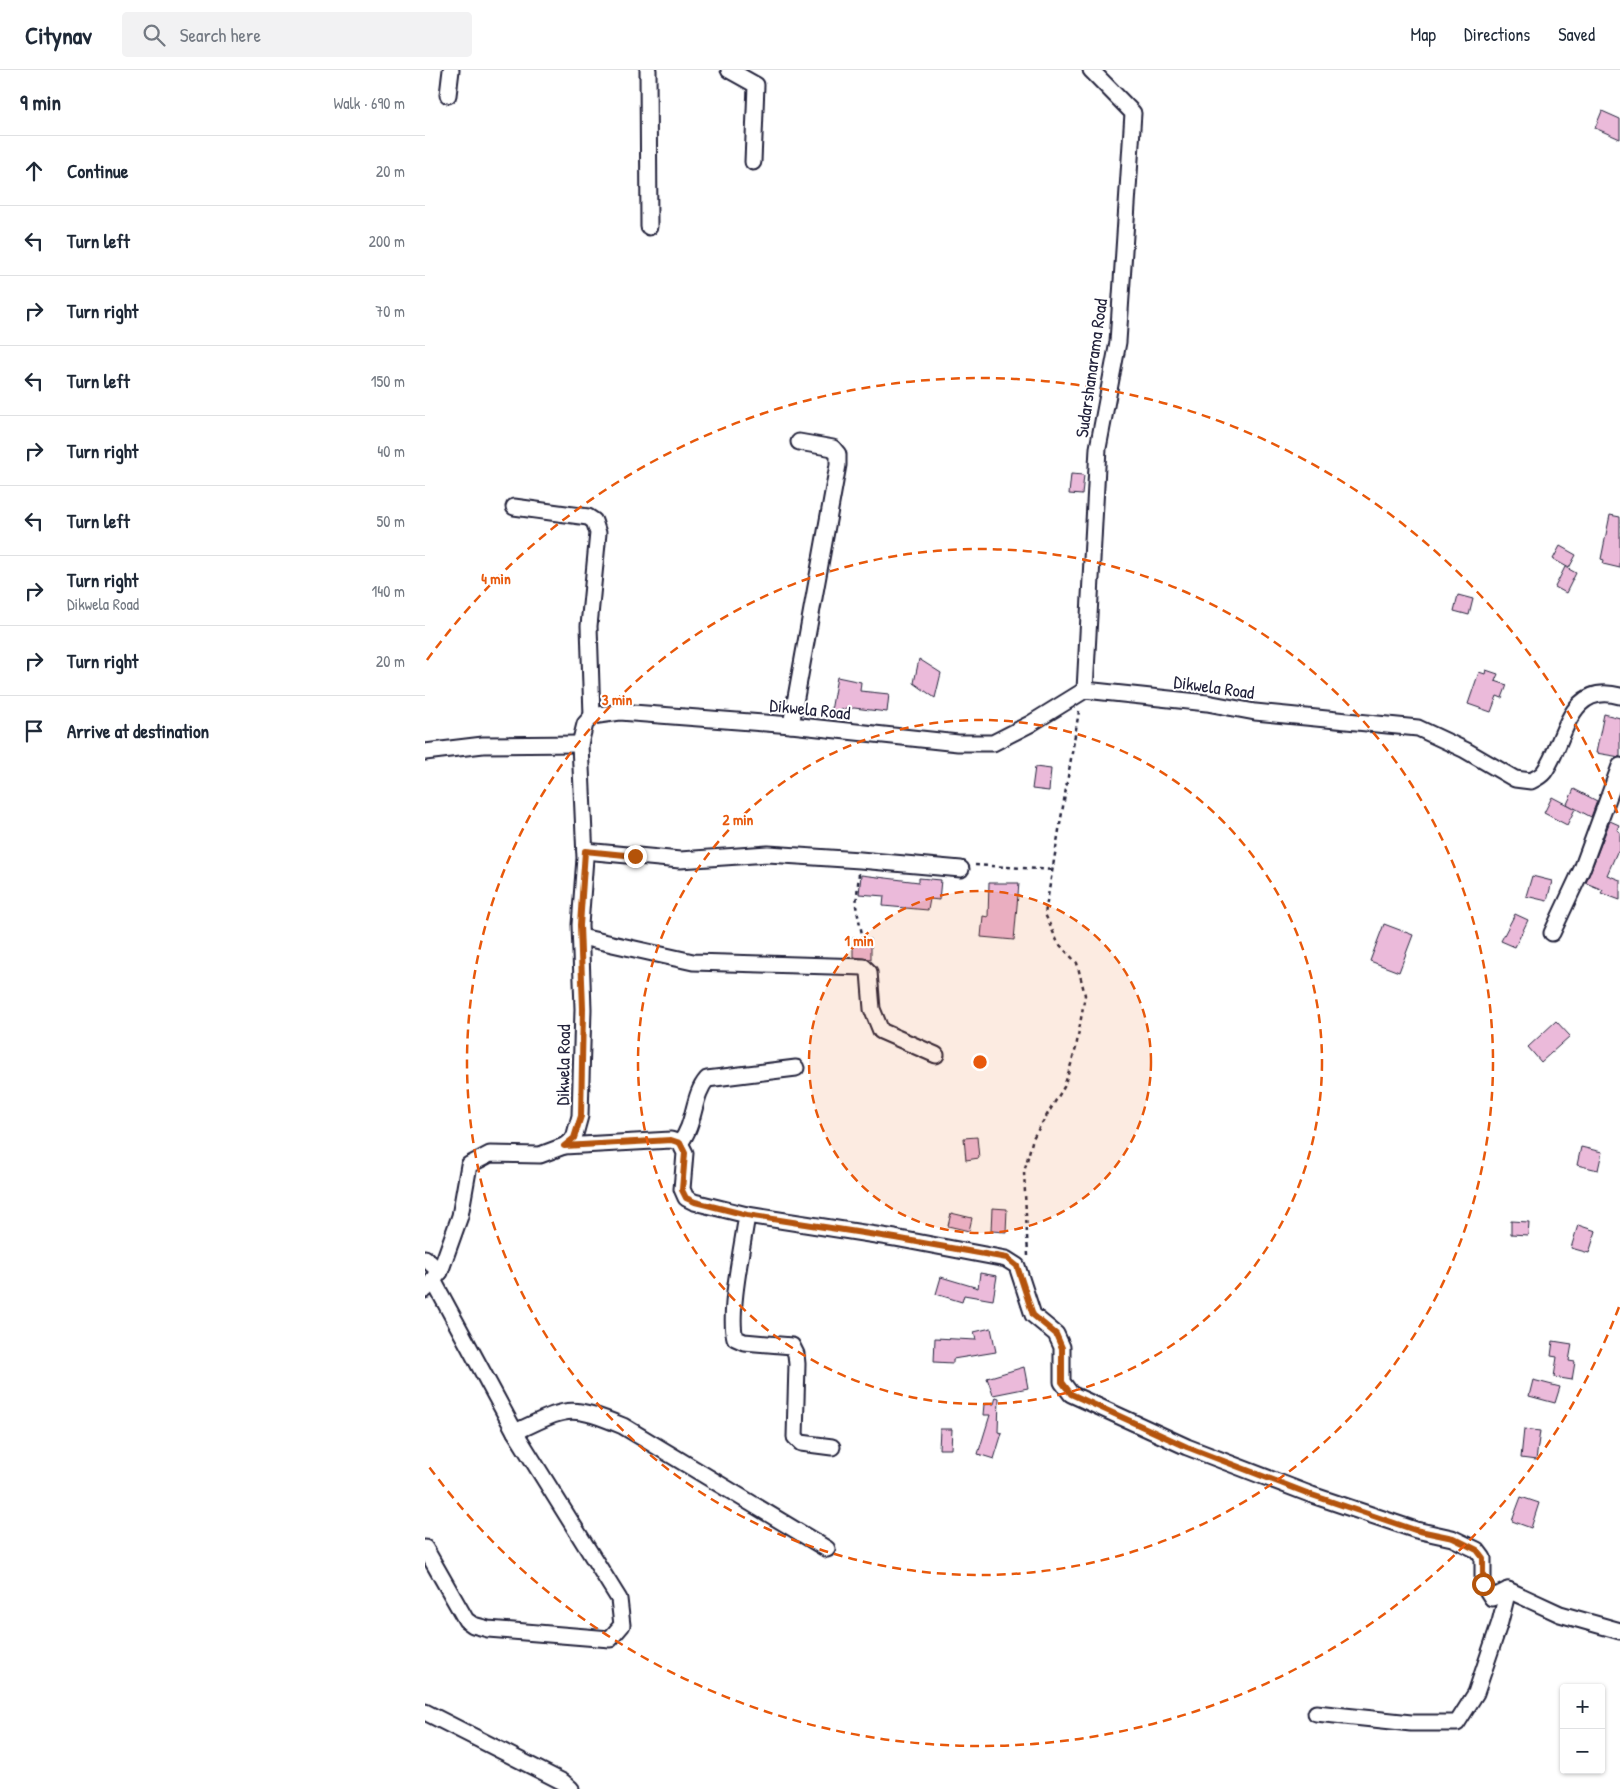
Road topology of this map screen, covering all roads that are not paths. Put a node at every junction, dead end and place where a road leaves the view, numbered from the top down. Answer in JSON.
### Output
{"nodes":[{"id":1,"x":451,"y":70,"type":"edge"},
{"id":2,"x":648,"y":70,"type":"edge"},
{"id":3,"x":729,"y":70,"type":"edge"},
{"id":4,"x":1091,"y":70,"type":"edge"},
{"id":5,"x":448,"y":95,"type":"dead end"},
{"id":6,"x":753,"y":162,"type":"dead end"},
{"id":7,"x":649,"y":227,"type":"dead end"},
{"id":8,"x":799,"y":442,"type":"dead end"},
{"id":9,"x":514,"y":507,"type":"dead end"},
{"id":10,"x":1085,"y":690,"type":"junction"},
{"id":11,"x":1620,"y":696,"type":"edge"},
{"id":12,"x":592,"y":716,"type":"junction"},
{"id":13,"x":791,"y":725,"type":"junction"},
{"id":14,"x":580,"y":744,"type":"junction"},
{"id":15,"x":425,"y":752,"type":"edge"},
{"id":16,"x":1620,"y":766,"type":"edge"},
{"id":17,"x":585,"y":851,"type":"junction"},
{"id":18,"x":961,"y":869,"type":"road end"},
{"id":19,"x":1552,"y":933,"type":"dead end"},
{"id":20,"x":581,"y":937,"type":"junction"},
{"id":21,"x":936,"y":1055,"type":"dead end"},
{"id":22,"x":796,"y":1068,"type":"dead end"},
{"id":23,"x":680,"y":1143,"type":"junction"},
{"id":24,"x":564,"y":1146,"type":"junction"},
{"id":25,"x":747,"y":1215,"type":"junction"},
{"id":26,"x":425,"y":1258,"type":"edge"},
{"id":27,"x":433,"y":1281,"type":"edge"},
{"id":28,"x":515,"y":1432,"type":"junction"},
{"id":29,"x":832,"y":1447,"type":"dead end"},
{"id":30,"x":425,"y":1548,"type":"edge"},
{"id":31,"x":827,"y":1549,"type":"dead end"},
{"id":32,"x":1508,"y":1590,"type":"junction"},
{"id":33,"x":1620,"y":1631,"type":"edge"},
{"id":34,"x":425,"y":1712,"type":"edge"},
{"id":35,"x":1316,"y":1713,"type":"dead end"},
{"id":36,"x":571,"y":1789,"type":"edge"}],
"edges":[{"from":1,"to":5,"type":"street"},
{"from":2,"to":7,"type":"street"},
{"from":3,"to":6,"type":"street"},
{"from":4,"to":10,"type":"street","name":"Sudarshanarama Road"},
{"from":8,"to":13,"type":"street"},
{"from":9,"to":12,"type":"street"},
{"from":10,"to":11,"type":"street","name":"Dikwela Road"},
{"from":10,"to":13,"type":"street","name":"Dikwela Road"},
{"from":12,"to":13,"type":"street","name":"Dikwela Road"},
{"from":12,"to":14,"type":"street","name":"Dikwela Road"},
{"from":14,"to":15,"type":"street"},
{"from":14,"to":17,"type":"street","name":"Dikwela Road"},
{"from":16,"to":19,"type":"street"},
{"from":17,"to":18,"type":"street"},
{"from":17,"to":20,"type":"street","name":"Dikwela Road"},
{"from":20,"to":21,"type":"street"},
{"from":20,"to":24,"type":"street","name":"Dikwela Road"},
{"from":22,"to":23,"type":"street"},
{"from":23,"to":24,"type":"street"},
{"from":23,"to":25,"type":"street"},
{"from":24,"to":27,"type":"street"},
{"from":25,"to":29,"type":"street"},
{"from":25,"to":32,"type":"street"},
{"from":26,"to":27,"type":"street"},
{"from":27,"to":28,"type":"street"},
{"from":28,"to":30,"type":"street"},
{"from":28,"to":31,"type":"street"},
{"from":32,"to":33,"type":"street"},
{"from":32,"to":35,"type":"street"},
{"from":34,"to":36,"type":"street"}]}
